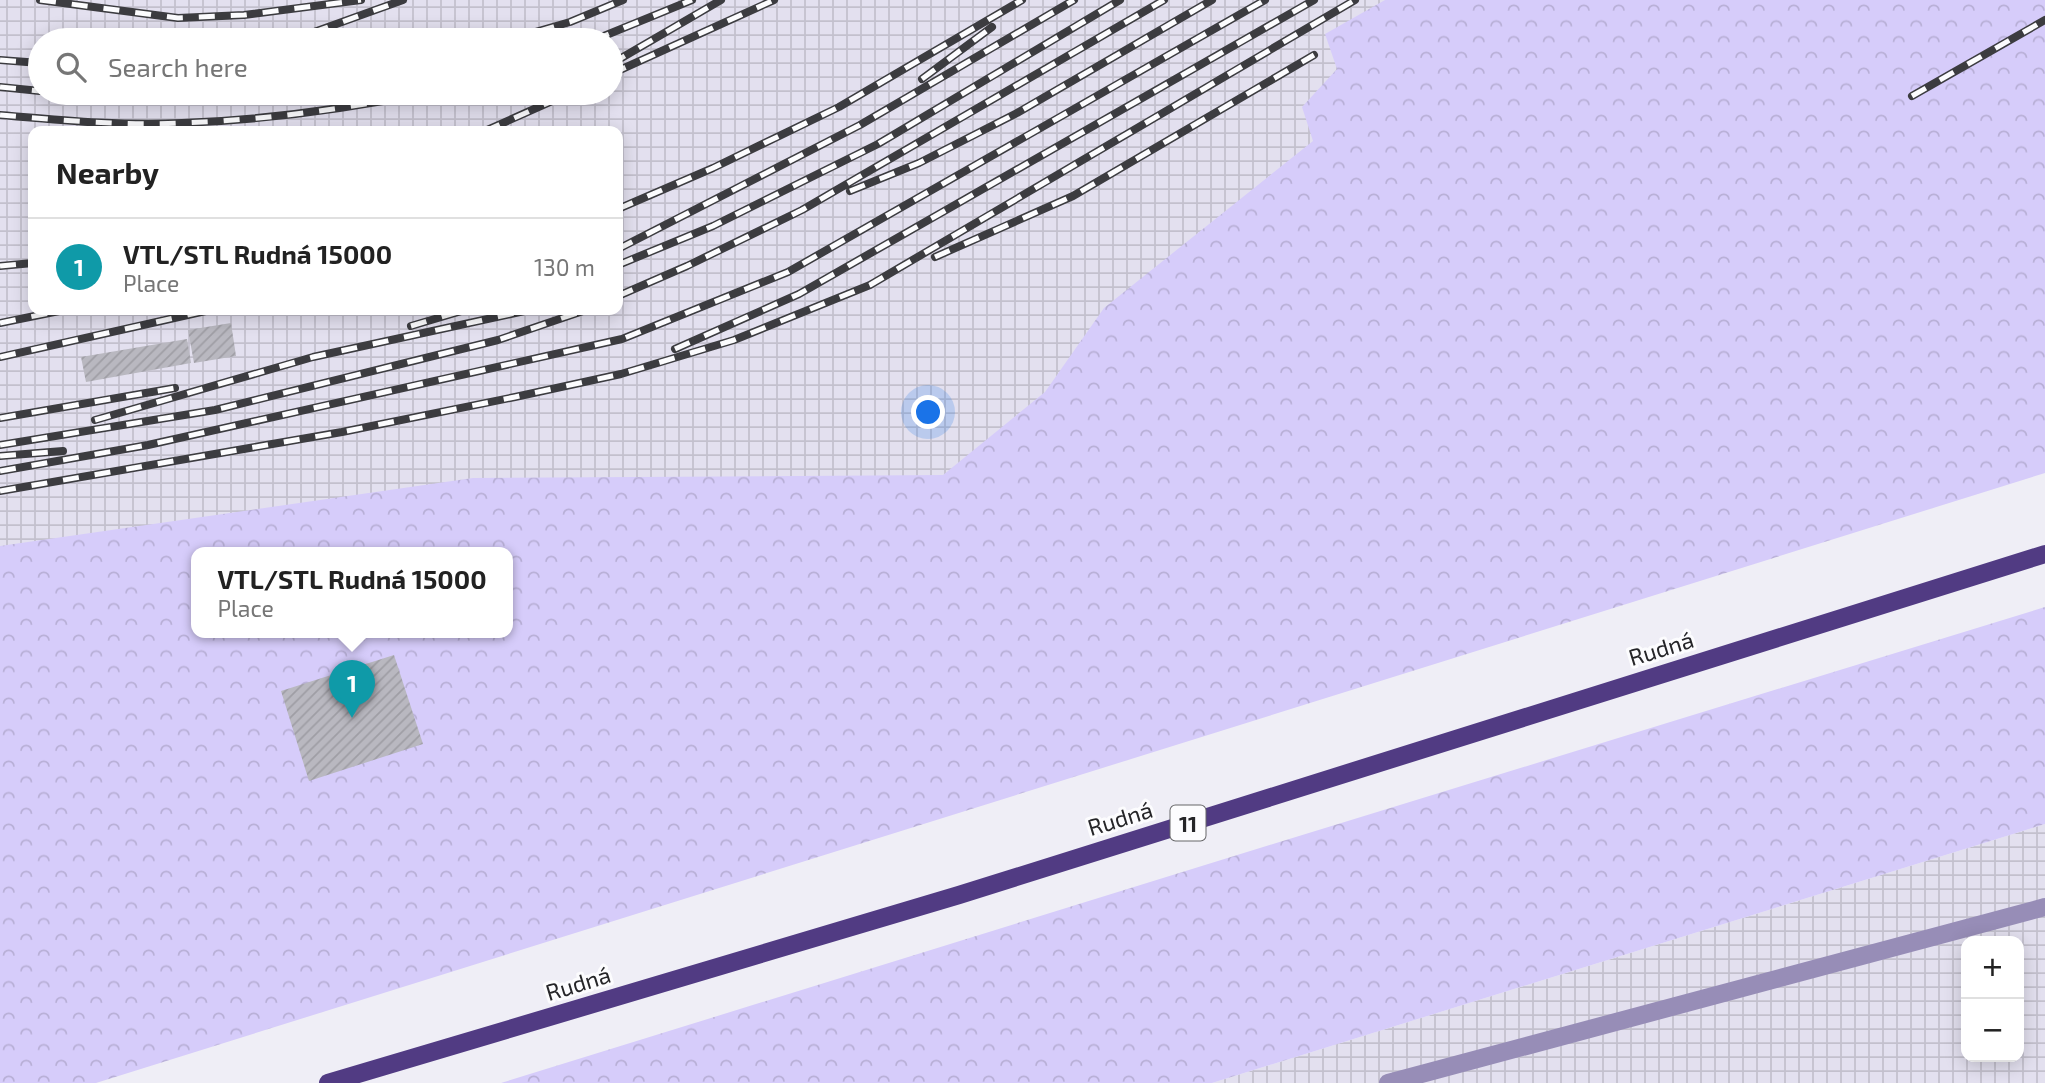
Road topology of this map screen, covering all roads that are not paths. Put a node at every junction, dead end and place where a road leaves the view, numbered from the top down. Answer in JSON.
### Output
{"nodes":[{"id":1,"x":2045,"y":554,"type":"edge"},
{"id":2,"x":2045,"y":907,"type":"edge"},
{"id":3,"x":328,"y":1083,"type":"edge"},
{"id":4,"x":1388,"y":1083,"type":"edge"}],
"edges":[{"from":1,"to":3,"type":"main road","name":"Rudná","number":"11"},
{"from":2,"to":4,"type":"lane"}]}
